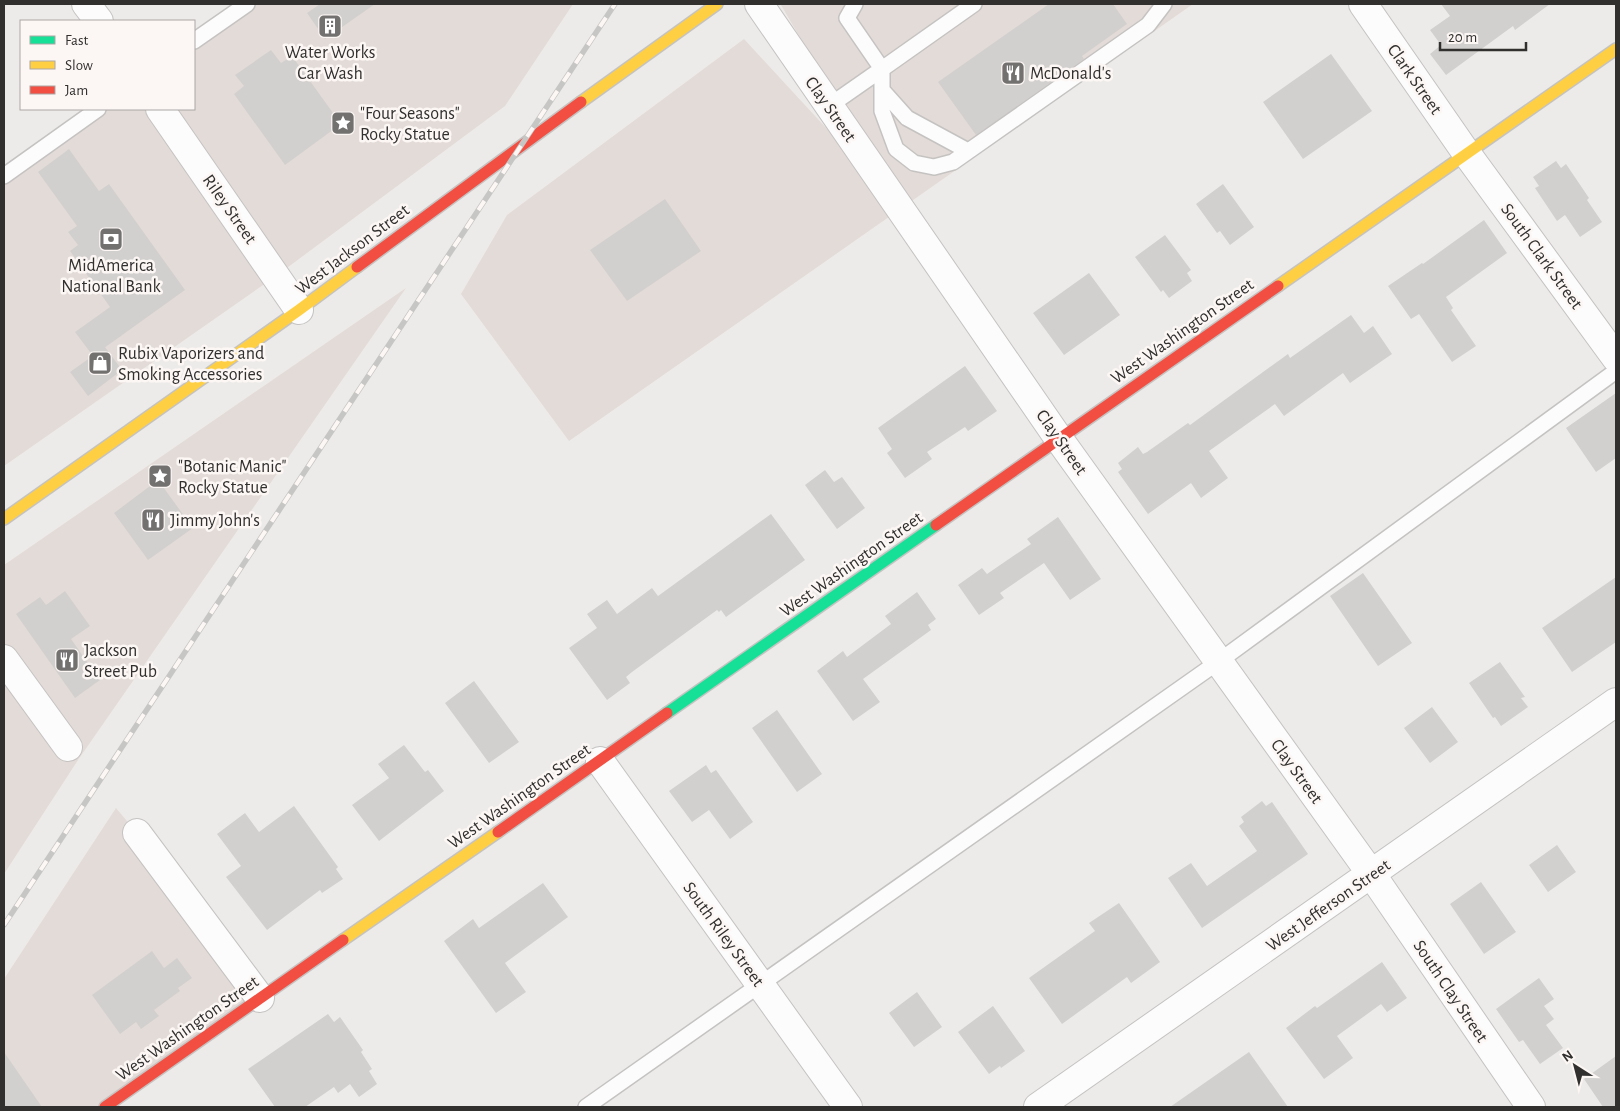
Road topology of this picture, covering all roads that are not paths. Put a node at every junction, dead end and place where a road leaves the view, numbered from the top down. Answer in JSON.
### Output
{"nodes":[{"id":1,"x":86,"y":4,"type":"edge"},
{"id":2,"x":247,"y":4,"type":"edge"},
{"id":3,"x":717,"y":4,"type":"edge"},
{"id":4,"x":758,"y":4,"type":"edge"},
{"id":5,"x":855,"y":4,"type":"edge"},
{"id":6,"x":1164,"y":4,"type":"edge"},
{"id":7,"x":1363,"y":4,"type":"edge"},
{"id":8,"x":969,"y":5,"type":"edge"},
{"id":9,"x":98,"y":20,"type":"edge"},
{"id":10,"x":195,"y":40,"type":"edge"},
{"id":11,"x":1616,"y":49,"type":"edge"},
{"id":12,"x":882,"y":69,"type":"junction"},
{"id":13,"x":882,"y":90,"type":"junction"},
{"id":14,"x":829,"y":106,"type":"junction"},
{"id":15,"x":97,"y":110,"type":"edge"},
{"id":16,"x":161,"y":110,"type":"edge"},
{"id":17,"x":968,"y":151,"type":"junction"},
{"id":18,"x":1467,"y":154,"type":"junction"},
{"id":19,"x":4,"y":176,"type":"edge"},
{"id":20,"x":299,"y":310,"type":"junction"},
{"id":21,"x":1616,"y":358,"type":"edge"},
{"id":22,"x":1616,"y":371,"type":"edge"},
{"id":23,"x":1060,"y":439,"type":"junction"},
{"id":24,"x":4,"y":519,"type":"edge"},
{"id":25,"x":4,"y":659,"type":"edge"},
{"id":26,"x":1218,"y":662,"type":"junction"},
{"id":27,"x":1616,"y":702,"type":"edge"},
{"id":28,"x":68,"y":747,"type":"dead end"},
{"id":29,"x":600,"y":761,"type":"junction"},
{"id":30,"x":137,"y":833,"type":"dead end"},
{"id":31,"x":1372,"y":875,"type":"junction"},
{"id":32,"x":760,"y":984,"type":"junction"},
{"id":33,"x":260,"y":998,"type":"junction"},
{"id":34,"x":105,"y":1107,"type":"edge"},
{"id":35,"x":586,"y":1107,"type":"edge"},
{"id":36,"x":848,"y":1107,"type":"edge"},
{"id":37,"x":1038,"y":1107,"type":"edge"},
{"id":38,"x":1531,"y":1107,"type":"edge"}],
"edges":[{"from":1,"to":9,"type":"street"},
{"from":2,"to":10,"type":"lane"},
{"from":3,"to":20,"type":"street","name":"West Jackson Street"},
{"from":4,"to":14,"type":"street","name":"Clay Street"},
{"from":5,"to":12,"type":"lane"},
{"from":6,"to":17,"type":"lane"},
{"from":7,"to":18,"type":"street","name":"Clark Street"},
{"from":8,"to":12,"type":"lane"},
{"from":11,"to":18,"type":"street","name":"West Washington Street"},
{"from":12,"to":13,"type":"lane"},
{"from":12,"to":14,"type":"lane"},
{"from":13,"to":17,"type":"lane"},
{"from":13,"to":17,"type":"lane"},
{"from":14,"to":23,"type":"street","name":"Clay Street"},
{"from":15,"to":19,"type":"lane"},
{"from":16,"to":20,"type":"street","name":"Riley Street"},
{"from":18,"to":21,"type":"street","name":"South Clark Street"},
{"from":18,"to":23,"type":"street","name":"West Washington Street"},
{"from":20,"to":24,"type":"street","name":"West Jackson Street"},
{"from":22,"to":26,"type":"lane"},
{"from":23,"to":26,"type":"street","name":"Clay Street"},
{"from":23,"to":29,"type":"street","name":"West Washington Street"},
{"from":25,"to":28,"type":"street"},
{"from":26,"to":31,"type":"street","name":"Clay Street"},
{"from":26,"to":32,"type":"lane"},
{"from":27,"to":31,"type":"street","name":"West Jefferson Street"},
{"from":29,"to":32,"type":"street","name":"South Riley Street"},
{"from":29,"to":33,"type":"street","name":"West Washington Street"},
{"from":30,"to":33,"type":"street"},
{"from":31,"to":37,"type":"street","name":"West Jefferson Street"},
{"from":31,"to":38,"type":"street","name":"South Clay Street"},
{"from":32,"to":35,"type":"lane"},
{"from":32,"to":36,"type":"street","name":"South Riley Street"},
{"from":33,"to":34,"type":"street","name":"West Washington Street"}]}
